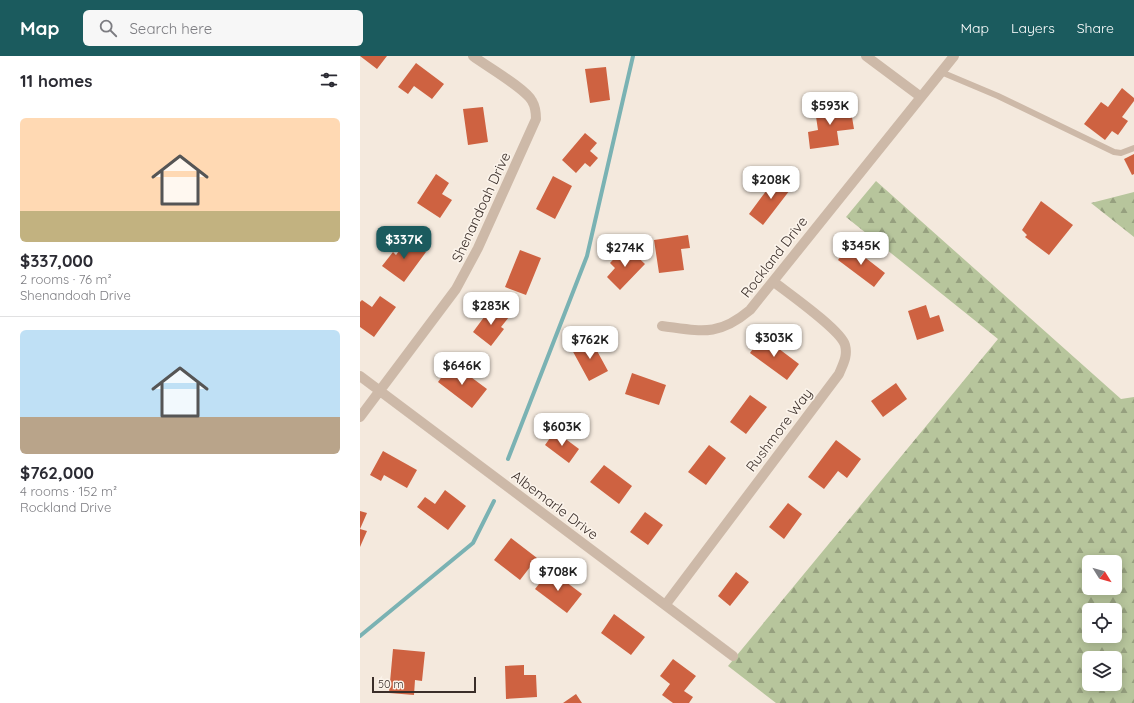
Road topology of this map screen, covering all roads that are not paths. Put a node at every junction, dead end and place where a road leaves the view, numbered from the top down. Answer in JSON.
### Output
{"nodes":[{"id":1,"x":473,"y":56,"type":"edge"},
{"id":2,"x":866,"y":56,"type":"edge"},
{"id":3,"x":954,"y":56,"type":"edge"},
{"id":4,"x":941,"y":72,"type":"junction"},
{"id":5,"x":921,"y":97,"type":"junction"},
{"id":6,"x":1134,"y":148,"type":"edge"},
{"id":7,"x":774,"y":282,"type":"junction"},
{"id":8,"x":662,"y":326,"type":"dead end"},
{"id":9,"x":360,"y":376,"type":"edge"},
{"id":10,"x":380,"y":391,"type":"junction"},
{"id":11,"x":360,"y":417,"type":"edge"},
{"id":12,"x":666,"y":604,"type":"junction"},
{"id":13,"x":732,"y":656,"type":"dead end"}],
"edges":[{"from":1,"to":10,"type":"street","name":"Shenandoah Drive"},
{"from":2,"to":5,"type":"street"},
{"from":3,"to":4,"type":"street","name":"Rockland Drive"},
{"from":4,"to":5,"type":"street","name":"Rockland Drive"},
{"from":4,"to":6,"type":"lane"},
{"from":5,"to":7,"type":"street","name":"Rockland Drive"},
{"from":7,"to":8,"type":"street","name":"Rockland Drive"},
{"from":7,"to":12,"type":"street","name":"Rushmore Way"},
{"from":9,"to":10,"type":"street","name":"Albemarle Drive"},
{"from":10,"to":11,"type":"street","name":"Shenandoah Drive"},
{"from":10,"to":12,"type":"street","name":"Albemarle Drive"},
{"from":12,"to":13,"type":"street","name":"Albemarle Drive"}]}
